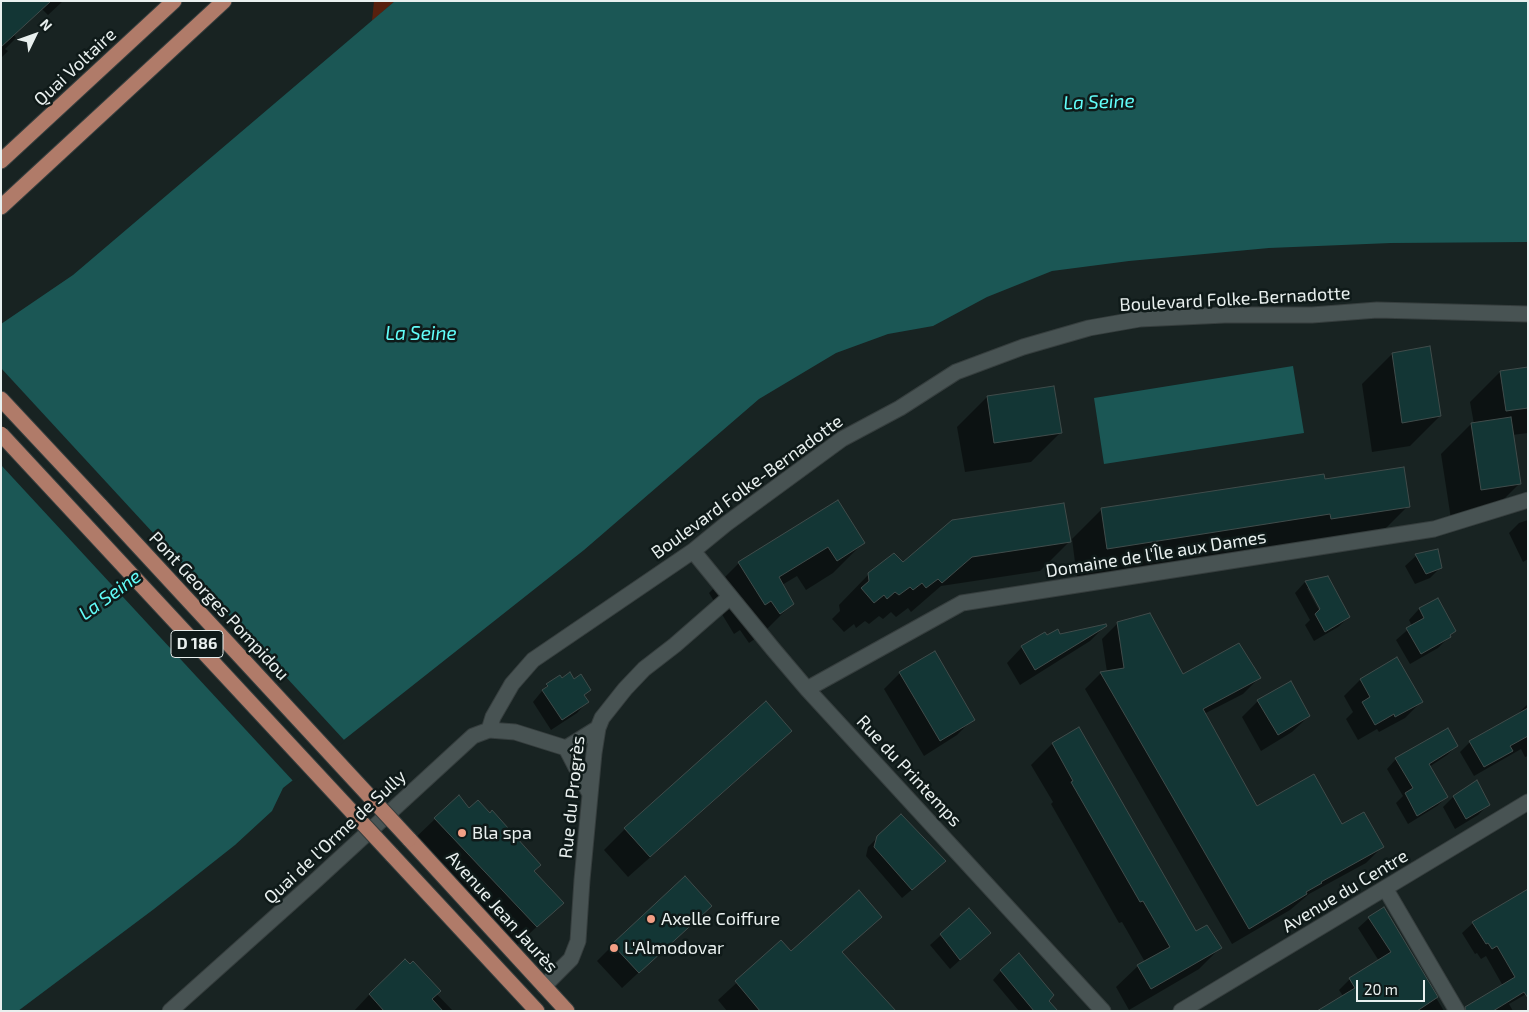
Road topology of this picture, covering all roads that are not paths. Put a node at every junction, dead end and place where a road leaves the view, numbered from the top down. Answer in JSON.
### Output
{"nodes":[{"id":1,"x":174,"y":1,"type":"edge"},
{"id":2,"x":224,"y":1,"type":"edge"},
{"id":3,"x":1,"y":160,"type":"edge"},
{"id":4,"x":1,"y":207,"type":"edge"},
{"id":5,"x":1528,"y":314,"type":"edge"},
{"id":6,"x":1,"y":399,"type":"edge"},
{"id":7,"x":1,"y":434,"type":"edge"},
{"id":8,"x":1528,"y":500,"type":"edge"},
{"id":9,"x":692,"y":551,"type":"junction"},
{"id":10,"x":730,"y":597,"type":"junction"},
{"id":11,"x":807,"y":688,"type":"junction"},
{"id":12,"x":598,"y":728,"type":"junction"},
{"id":13,"x":489,"y":730,"type":"junction"},
{"id":14,"x":566,"y":748,"type":"junction"},
{"id":15,"x":590,"y":794,"type":"junction"},
{"id":16,"x":1528,"y":802,"type":"edge"},
{"id":17,"x":409,"y":839,"type":"joint"},
{"id":18,"x":1385,"y":888,"type":"junction"},
{"id":19,"x":544,"y":986,"type":"junction"},
{"id":20,"x":170,"y":1011,"type":"edge"},
{"id":21,"x":537,"y":1011,"type":"edge"},
{"id":22,"x":567,"y":1011,"type":"edge"},
{"id":23,"x":1103,"y":1011,"type":"edge"},
{"id":24,"x":1181,"y":1011,"type":"edge"},
{"id":25,"x":1457,"y":1011,"type":"edge"}],
"edges":[{"from":1,"to":3,"type":"main road","name":"Quai Voltaire"},
{"from":2,"to":4,"type":"main road"},
{"from":5,"to":9,"type":"street","name":"Boulevard Folke-Bernadotte"},
{"from":6,"to":17,"type":"main road","name":"Pont Georges Pompidou","number":"D 186","bridge":true},
{"from":7,"to":21,"type":"main road","number":"D 186","bridge":true},
{"from":8,"to":11,"type":"street","name":"Domaine de l'Île aux Dames"},
{"from":9,"to":10,"type":"street","name":"Rue du Printemps"},
{"from":9,"to":13,"type":"street","name":"Boulevard Folke-Bernadotte"},
{"from":10,"to":11,"type":"street","name":"Rue du Printemps"},
{"from":10,"to":12,"type":"street","name":"Rue du Progrès"},
{"from":11,"to":23,"type":"street","name":"Rue du Printemps"},
{"from":12,"to":14,"type":"street"},
{"from":12,"to":15,"type":"street","name":"Rue du Progrès"},
{"from":13,"to":14,"type":"street"},
{"from":13,"to":20,"type":"street","name":"Quai de l'Orme de Sully"},
{"from":14,"to":15,"type":"street"},
{"from":15,"to":19,"type":"street","name":"Rue du Progrès"},
{"from":16,"to":18,"type":"street","name":"Avenue du Centre"},
{"from":17,"to":19,"type":"main road","name":"Avenue Jean Jaurès","number":"D 186"},
{"from":18,"to":24,"type":"street","name":"Avenue du Centre"},
{"from":18,"to":25,"type":"street"},
{"from":19,"to":22,"type":"main road","name":"Avenue Jean Jaurès","number":"D 186"}]}
